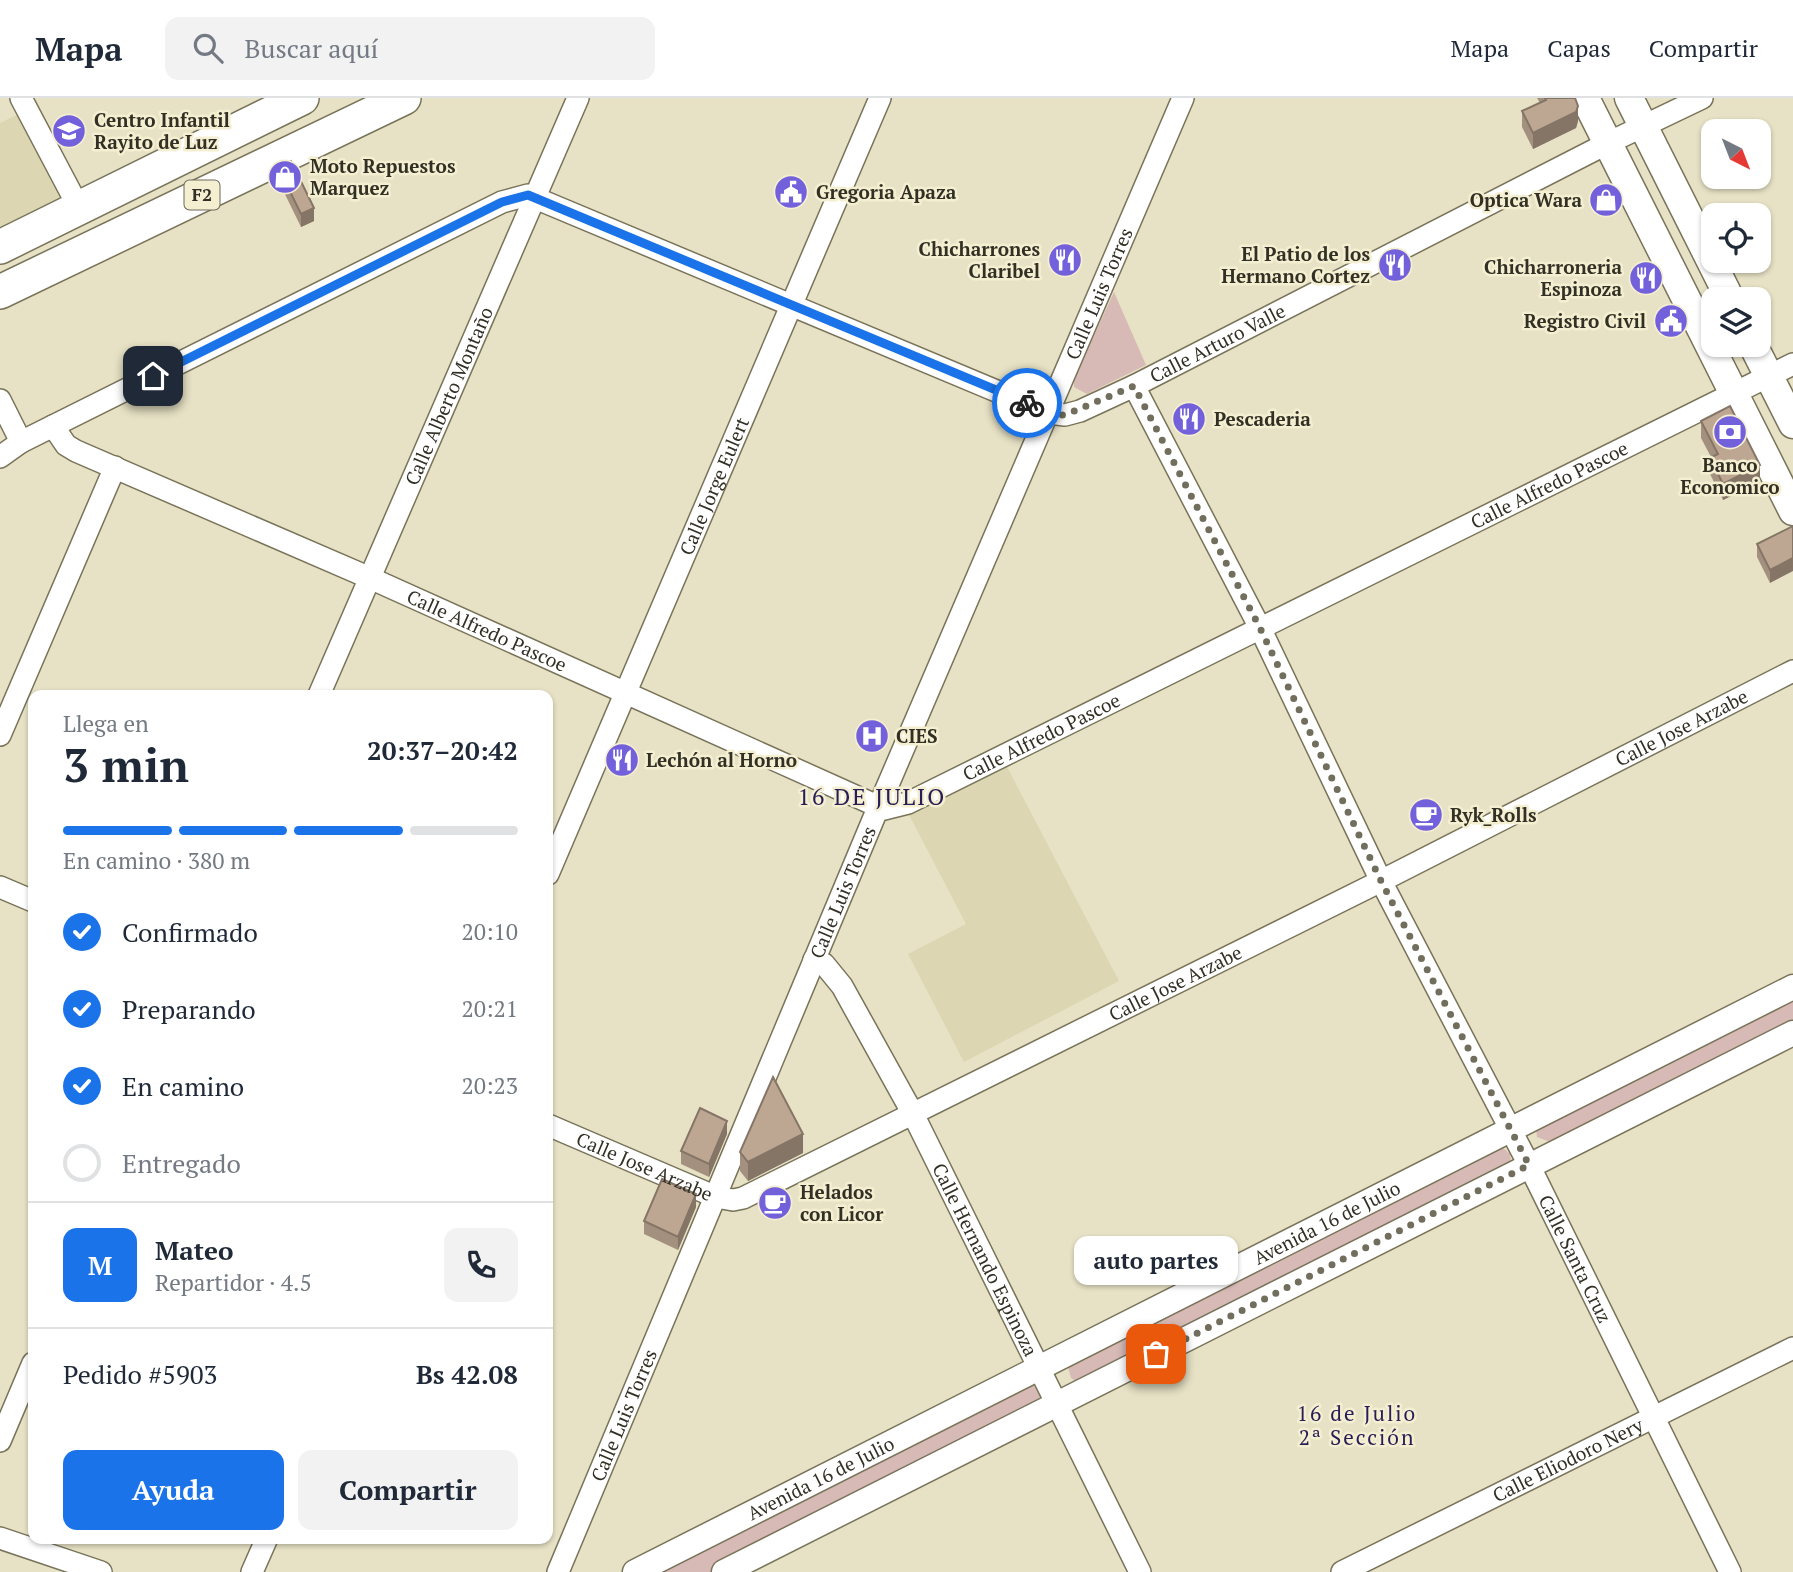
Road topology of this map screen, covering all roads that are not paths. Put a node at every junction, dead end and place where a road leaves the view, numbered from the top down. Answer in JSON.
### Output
{"nodes":[{"id":1,"x":21,"y":98,"type":"edge"},
{"id":2,"x":302,"y":98,"type":"edge"},
{"id":3,"x":404,"y":98,"type":"edge"},
{"id":4,"x":578,"y":98,"type":"edge"},
{"id":5,"x":880,"y":98,"type":"edge"},
{"id":6,"x":1183,"y":98,"type":"edge"},
{"id":7,"x":1585,"y":98,"type":"edge"},
{"id":8,"x":1629,"y":98,"type":"edge"},
{"id":9,"x":1702,"y":98,"type":"edge"},
{"id":10,"x":1643,"y":127,"type":"junction"},
{"id":11,"x":1608,"y":143,"type":"junction"},
{"id":12,"x":536,"y":196,"type":"junction"},
{"id":13,"x":79,"y":208,"type":"junction"},
{"id":14,"x":0,"y":247,"type":"edge"},
{"id":15,"x":1724,"y":287,"type":"edge"},
{"id":16,"x":0,"y":292,"type":"edge"},
{"id":17,"x":790,"y":304,"type":"junction"},
{"id":18,"x":1767,"y":357,"type":"edge"},
{"id":19,"x":1781,"y":370,"type":"edge"},
{"id":20,"x":1134,"y":386,"type":"junction"},
{"id":21,"x":1734,"y":394,"type":"junction"},
{"id":22,"x":0,"y":400,"type":"edge"},
{"id":23,"x":1049,"y":413,"type":"junction"},
{"id":24,"x":1793,"y":424,"type":"edge"},
{"id":25,"x":53,"y":426,"type":"junction"},
{"id":26,"x":21,"y":442,"type":"junction"},
{"id":27,"x":0,"y":457,"type":"edge"},
{"id":28,"x":115,"y":467,"type":"junction"},
{"id":29,"x":1793,"y":511,"type":"edge"},
{"id":30,"x":369,"y":578,"type":"junction"},
{"id":31,"x":1260,"y":628,"type":"junction"},
{"id":32,"x":1793,"y":671,"type":"edge"},
{"id":33,"x":321,"y":690,"type":"edge"},
{"id":34,"x":623,"y":693,"type":"junction"},
{"id":35,"x":0,"y":735,"type":"edge"},
{"id":36,"x":878,"y":808,"type":"junction"},
{"id":37,"x":553,"y":862,"type":"edge"},
{"id":38,"x":1381,"y":881,"type":"junction"},
{"id":39,"x":0,"y":887,"type":"edge"},
{"id":40,"x":28,"y":899,"type":"edge"},
{"id":41,"x":814,"y":960,"type":"junction"},
{"id":42,"x":1793,"y":987,"type":"edge"},
{"id":43,"x":1793,"y":1032,"type":"edge"},
{"id":44,"x":913,"y":1114,"type":"junction"},
{"id":45,"x":553,"y":1127,"type":"edge"},
{"id":46,"x":1510,"y":1128,"type":"junction"},
{"id":47,"x":1529,"y":1165,"type":"junction"},
{"id":48,"x":716,"y":1197,"type":"junction"},
{"id":49,"x":1793,"y":1348,"type":"edge"},
{"id":50,"x":1038,"y":1368,"type":"junction"},
{"id":51,"x":28,"y":1375,"type":"edge"},
{"id":52,"x":1057,"y":1404,"type":"junction"},
{"id":53,"x":1654,"y":1418,"type":"junction"},
{"id":54,"x":0,"y":1441,"type":"edge"},
{"id":55,"x":0,"y":1538,"type":"edge"},
{"id":56,"x":264,"y":1544,"type":"edge"},
{"id":57,"x":101,"y":1572,"type":"edge"},
{"id":58,"x":252,"y":1572,"type":"edge"},
{"id":59,"x":558,"y":1572,"type":"edge"},
{"id":60,"x":635,"y":1572,"type":"edge"},
{"id":61,"x":724,"y":1572,"type":"edge"},
{"id":62,"x":1140,"y":1572,"type":"edge"},
{"id":63,"x":1342,"y":1572,"type":"edge"},
{"id":64,"x":1730,"y":1572,"type":"edge"}],
"edges":[{"from":1,"to":13,"type":"street"},
{"from":2,"to":13,"type":"highway","number":"F2"},
{"from":3,"to":16,"type":"highway","number":"F2"},
{"from":4,"to":12,"type":"street","name":"Calle Alberto Montaño"},
{"from":5,"to":17,"type":"street","name":"Calle Jorge Eulert"},
{"from":6,"to":23,"type":"street","name":"Calle Luis Torres"},
{"from":7,"to":11,"type":"main road"},
{"from":8,"to":10,"type":"main road"},
{"from":9,"to":10,"type":"street","name":"Calle Arturo Valle"},
{"from":10,"to":11,"type":"street","name":"Calle Arturo Valle"},
{"from":10,"to":15,"type":"main road"},
{"from":11,"to":20,"type":"street","name":"Calle Arturo Valle"},
{"from":11,"to":21,"type":"main road"},
{"from":12,"to":17,"type":"street","name":"Calle Arturo Valle"},
{"from":12,"to":25,"type":"street"},
{"from":12,"to":30,"type":"street","name":"Calle Alberto Montaño"},
{"from":13,"to":14,"type":"highway","number":"F2"},
{"from":17,"to":23,"type":"street","name":"Calle Arturo Valle"},
{"from":17,"to":34,"type":"street","name":"Calle Jorge Eulert"},
{"from":18,"to":19,"type":"main road"},
{"from":19,"to":21,"type":"street","name":"Calle Alfredo Pascoe"},
{"from":19,"to":24,"type":"main road"},
{"from":20,"to":23,"type":"street","name":"Calle Arturo Valle"},
{"from":20,"to":31,"type":"street","name":"Calle Santa Cruz"},
{"from":21,"to":29,"type":"main road"},
{"from":21,"to":31,"type":"street","name":"Calle Alfredo Pascoe"},
{"from":22,"to":26,"type":"street"},
{"from":23,"to":36,"type":"street","name":"Calle Luis Torres"},
{"from":25,"to":26,"type":"street"},
{"from":25,"to":28,"type":"street","name":"Calle Alfredo Pascoe"},
{"from":26,"to":27,"type":"street"},
{"from":28,"to":30,"type":"street","name":"Calle Alfredo Pascoe"},
{"from":28,"to":35,"type":"street"},
{"from":30,"to":33,"type":"street","name":"Calle Alberto Montaño"},
{"from":30,"to":34,"type":"street","name":"Calle Alfredo Pascoe"},
{"from":31,"to":36,"type":"street","name":"Calle Alfredo Pascoe"},
{"from":31,"to":38,"type":"street","name":"Calle Santa Cruz"},
{"from":32,"to":38,"type":"street","name":"Calle Jose Arzabe"},
{"from":34,"to":36,"type":"street","name":"Calle Alfredo Pascoe"},
{"from":34,"to":37,"type":"street","name":"Calle Jorge Eulert"},
{"from":36,"to":41,"type":"street","name":"Calle Luis Torres"},
{"from":38,"to":44,"type":"street","name":"Calle Jose Arzabe"},
{"from":38,"to":46,"type":"street","name":"Calle Santa Cruz"},
{"from":39,"to":40,"type":"street"},
{"from":41,"to":44,"type":"street","name":"Calle Hernando Espinoza"},
{"from":41,"to":48,"type":"street","name":"Calle Luis Torres"},
{"from":42,"to":46,"type":"street","name":"Avenida 16 de Julio"},
{"from":43,"to":47,"type":"street"},
{"from":44,"to":48,"type":"street","name":"Calle Jose Arzabe"},
{"from":44,"to":50,"type":"street","name":"Calle Hernando Espinoza"},
{"from":45,"to":48,"type":"street","name":"Calle Jose Arzabe"},
{"from":46,"to":47,"type":"street","name":"Calle Santa Cruz"},
{"from":46,"to":50,"type":"street","name":"Avenida 16 de Julio"},
{"from":47,"to":52,"type":"street"},
{"from":47,"to":53,"type":"street","name":"Calle Santa Cruz"},
{"from":48,"to":59,"type":"street","name":"Calle Luis Torres"},
{"from":49,"to":53,"type":"street","name":"Calle Eliodoro Nery"},
{"from":50,"to":52,"type":"street","name":"Calle Hernando Espinoza"},
{"from":50,"to":60,"type":"street","name":"Avenida 16 de Julio"},
{"from":51,"to":54,"type":"street"},
{"from":52,"to":61,"type":"street"},
{"from":52,"to":62,"type":"street","name":"Calle Hernando Espinoza"},
{"from":53,"to":63,"type":"street","name":"Calle Eliodoro Nery"},
{"from":53,"to":64,"type":"street","name":"Calle Santa Cruz"},
{"from":55,"to":57,"type":"street"},
{"from":56,"to":58,"type":"street"}]}
